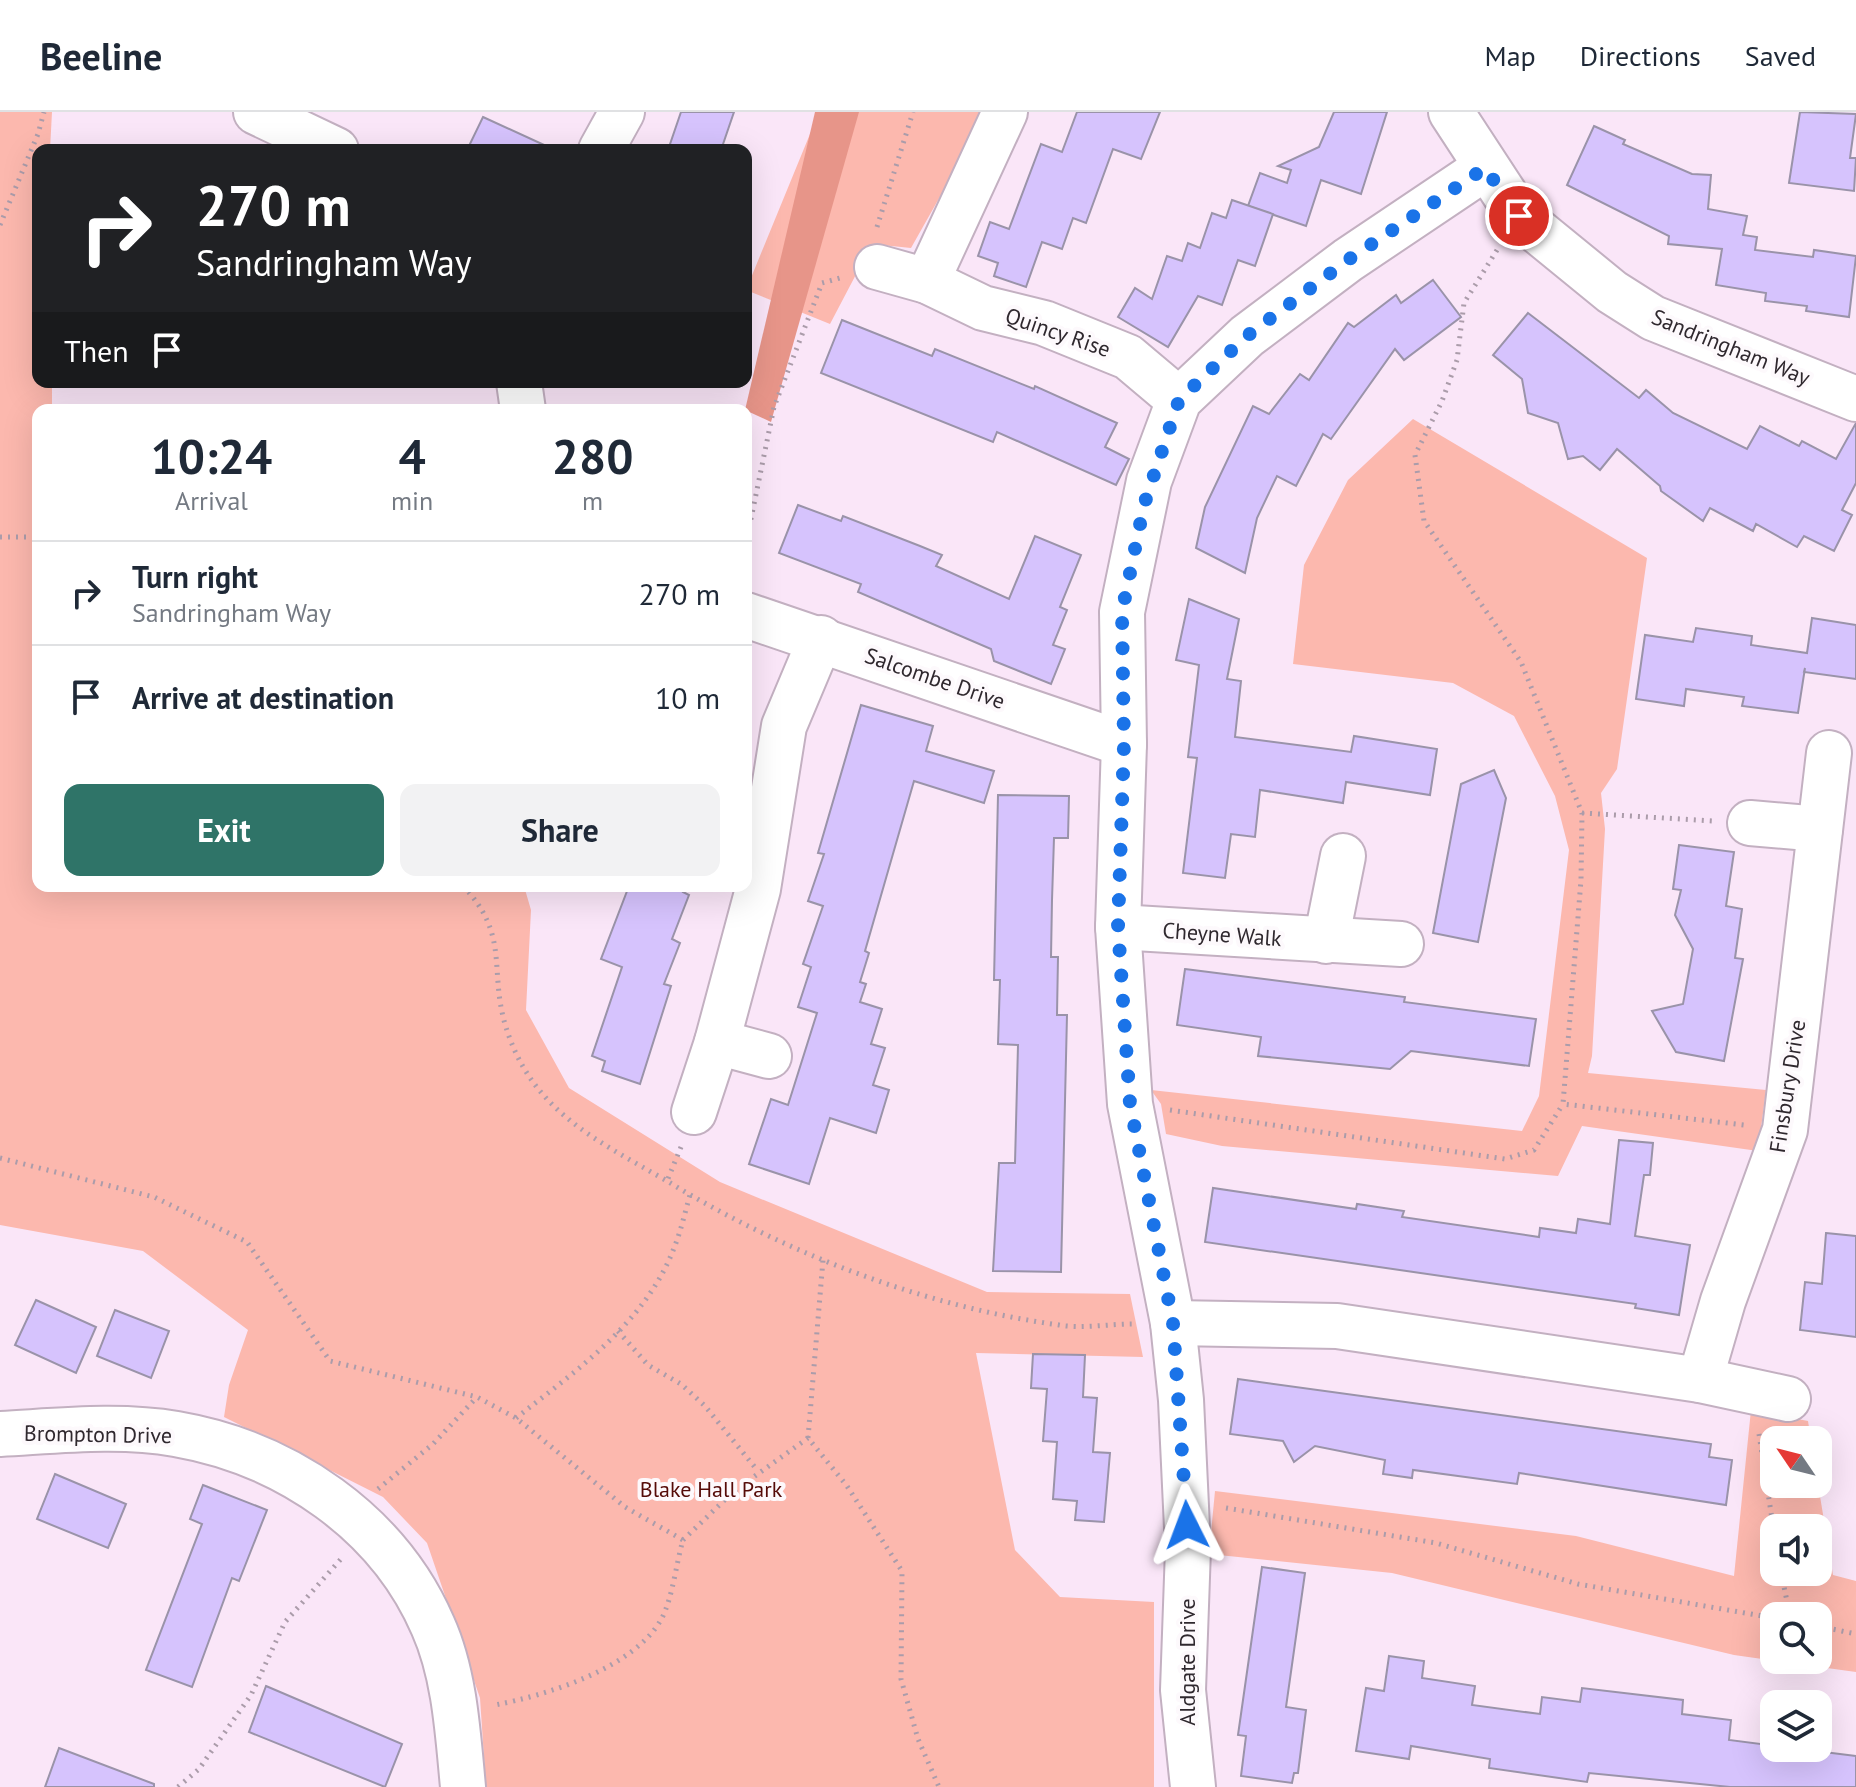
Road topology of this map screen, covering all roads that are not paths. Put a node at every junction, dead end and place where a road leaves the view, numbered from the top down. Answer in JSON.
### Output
{"nodes":[{"id":1,"x":256,"y":112,"type":"edge"},
{"id":2,"x":622,"y":112,"type":"edge"},
{"id":3,"x":1005,"y":112,"type":"edge"},
{"id":4,"x":1451,"y":112,"type":"edge"},
{"id":5,"x":312,"y":144,"type":"edge"},
{"id":6,"x":604,"y":144,"type":"edge"},
{"id":7,"x":1485,"y":168,"type":"junction"},
{"id":8,"x":877,"y":267,"type":"road end"},
{"id":9,"x":927,"y":281,"type":"junction"},
{"id":10,"x":1856,"y":399,"type":"edge"},
{"id":11,"x":1179,"y":400,"type":"junction"},
{"id":12,"x":752,"y":617,"type":"edge"},
{"id":13,"x":821,"y":638,"type":"junction"},
{"id":14,"x":1124,"y":744,"type":"junction"},
{"id":15,"x":1829,"y":753,"type":"dead end"},
{"id":16,"x":1750,"y":823,"type":"road end"},
{"id":17,"x":1820,"y":829,"type":"junction"},
{"id":18,"x":1343,"y":856,"type":"dead end"},
{"id":19,"x":1118,"y":927,"type":"junction"},
{"id":20,"x":1326,"y":941,"type":"junction"},
{"id":21,"x":1401,"y":944,"type":"dead end"},
{"id":22,"x":717,"y":1042,"type":"junction"},
{"id":23,"x":769,"y":1056,"type":"dead end"},
{"id":24,"x":694,"y":1112,"type":"road end"},
{"id":25,"x":1173,"y":1323,"type":"junction"},
{"id":26,"x":1700,"y":1380,"type":"junction"},
{"id":27,"x":1773,"y":1395,"type":"road end"},
{"id":28,"x":0,"y":1434,"type":"edge"},
{"id":29,"x":463,"y":1787,"type":"edge"},
{"id":30,"x":1193,"y":1787,"type":"edge"}],
"edges":[{"from":1,"to":5,"type":"street"},
{"from":2,"to":6,"type":"street"},
{"from":3,"to":9,"type":"street"},
{"from":4,"to":7,"type":"street","name":"Sandringham Way"},
{"from":7,"to":10,"type":"street","name":"Sandringham Way"},
{"from":7,"to":11,"type":"street","name":"Aldgate Drive"},
{"from":8,"to":9,"type":"street","name":"Quincy Rise"},
{"from":9,"to":11,"type":"street","name":"Quincy Rise"},
{"from":11,"to":14,"type":"street","name":"Aldgate Drive"},
{"from":12,"to":13,"type":"street","name":"Salcombe Drive"},
{"from":13,"to":14,"type":"street","name":"Salcombe Drive"},
{"from":13,"to":22,"type":"street"},
{"from":14,"to":19,"type":"street","name":"Aldgate Drive"},
{"from":15,"to":17,"type":"street","name":"Finsbury Drive"},
{"from":16,"to":17,"type":"street"},
{"from":17,"to":26,"type":"street","name":"Finsbury Drive"},
{"from":18,"to":20,"type":"street"},
{"from":19,"to":20,"type":"street","name":"Cheyne Walk"},
{"from":19,"to":25,"type":"street","name":"Aldgate Drive"},
{"from":20,"to":21,"type":"street","name":"Cheyne Walk"},
{"from":22,"to":23,"type":"street"},
{"from":22,"to":24,"type":"street"},
{"from":25,"to":26,"type":"street"},
{"from":25,"to":30,"type":"street","name":"Aldgate Drive"},
{"from":26,"to":27,"type":"street"},
{"from":28,"to":29,"type":"street","name":"Brompton Drive"}]}
